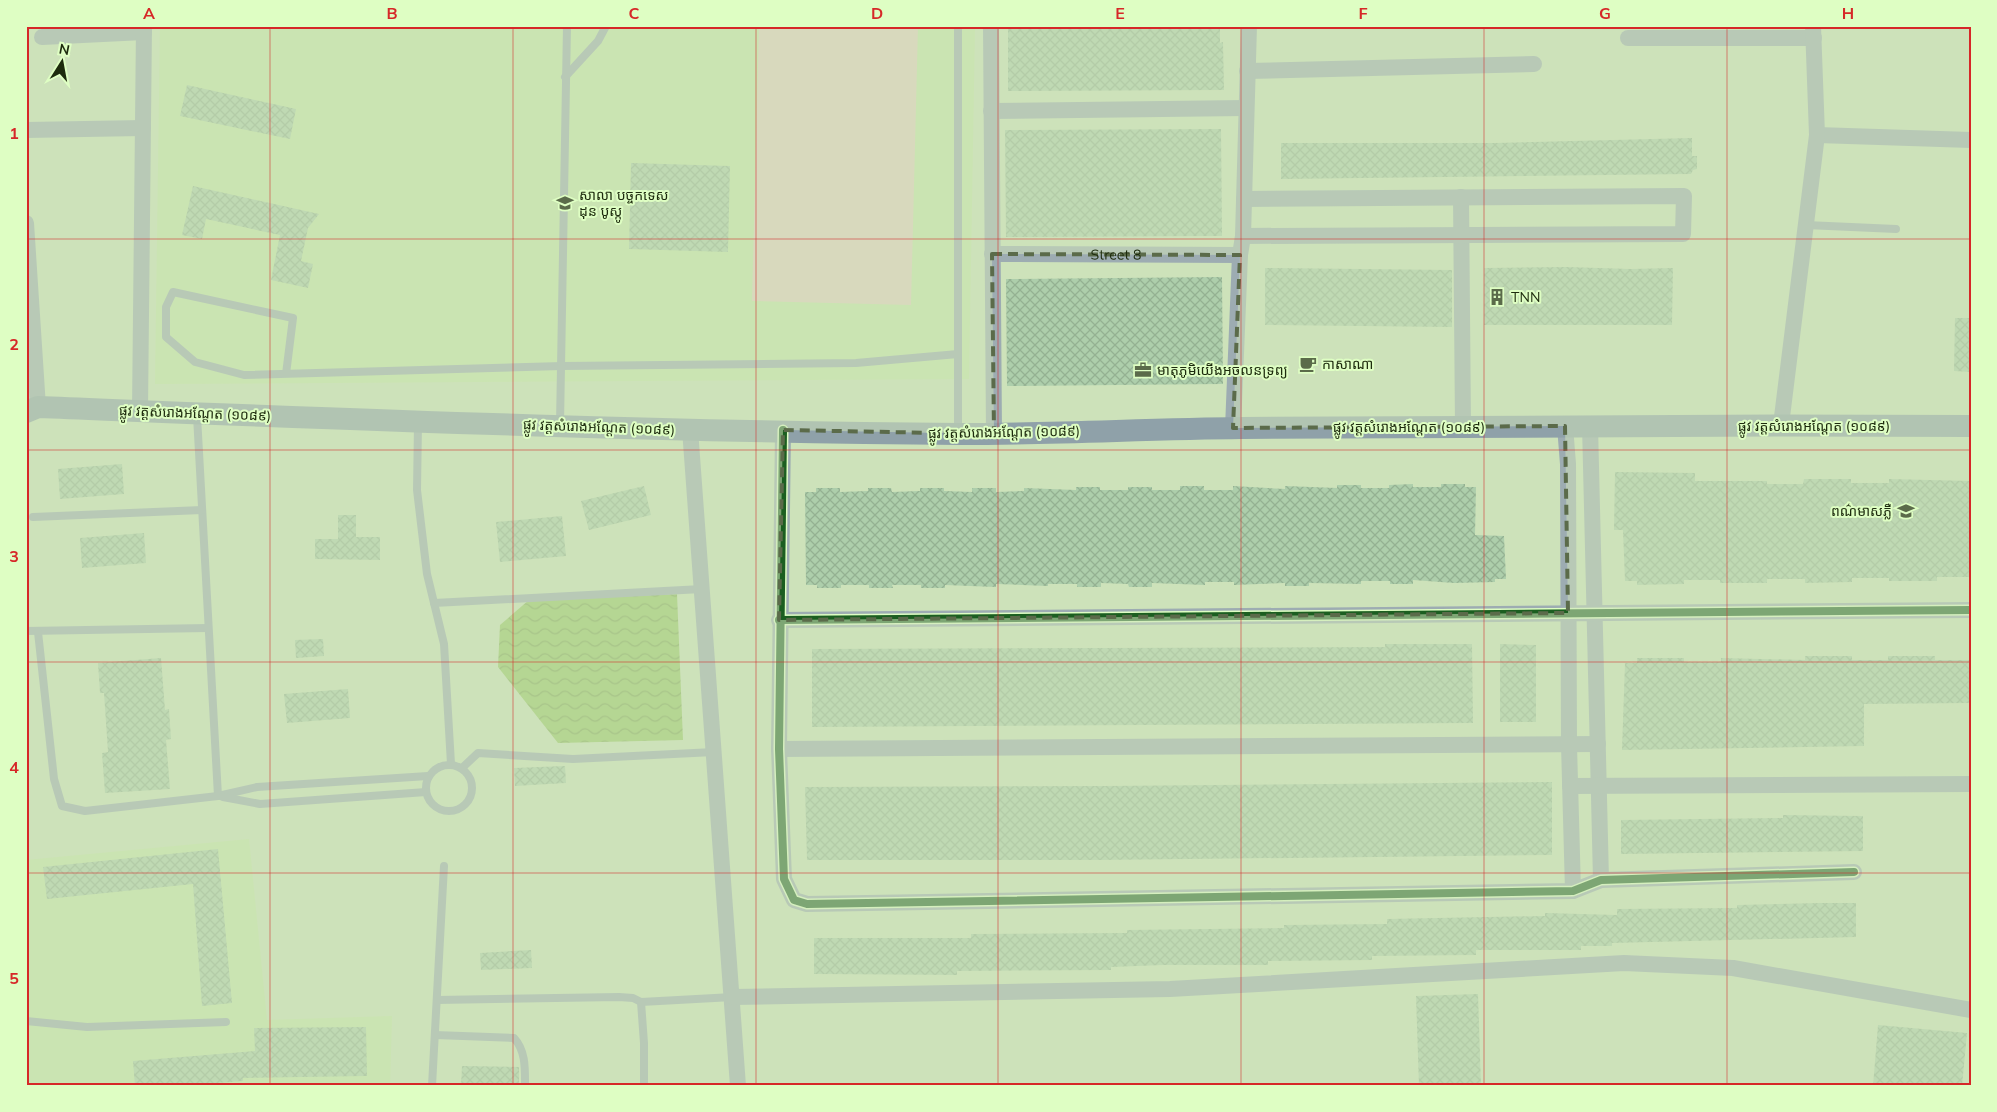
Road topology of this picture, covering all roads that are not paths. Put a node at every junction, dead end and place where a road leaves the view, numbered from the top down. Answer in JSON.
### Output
{"nodes":[{"id":1,"x":567,"y":26,"type":"edge"},
{"id":2,"x":606,"y":26,"type":"edge"},
{"id":3,"x":958,"y":26,"type":"edge"},
{"id":4,"x":990,"y":26,"type":"edge"},
{"id":5,"x":1249,"y":26,"type":"edge"},
{"id":6,"x":144,"y":29,"type":"edge"},
{"id":7,"x":1814,"y":32,"type":"edge"},
{"id":8,"x":42,"y":37,"type":"dead end"},
{"id":9,"x":1628,"y":38,"type":"dead end"},
{"id":10,"x":1534,"y":64,"type":"dead end"},
{"id":11,"x":1248,"y":71,"type":"junction"},
{"id":12,"x":565,"y":77,"type":"junction"},
{"id":13,"x":1246,"y":108,"type":"junction"},
{"id":14,"x":991,"y":111,"type":"junction"},
{"id":15,"x":143,"y":128,"type":"junction"},
{"id":16,"x":26,"y":130,"type":"edge"},
{"id":17,"x":1817,"y":134,"type":"junction"},
{"id":18,"x":1971,"y":140,"type":"edge"},
{"id":19,"x":1460,"y":197,"type":"junction"},
{"id":20,"x":1244,"y":199,"type":"junction"},
{"id":21,"x":26,"y":224,"type":"edge"},
{"id":22,"x":1806,"y":224,"type":"junction"},
{"id":23,"x":1896,"y":229,"type":"dead end"},
{"id":24,"x":1461,"y":234,"type":"junction"},
{"id":25,"x":1243,"y":236,"type":"junction"},
{"id":26,"x":992,"y":254,"type":"junction"},
{"id":27,"x":1240,"y":255,"type":"junction"},
{"id":28,"x":958,"y":354,"type":"junction"},
{"id":29,"x":562,"y":366,"type":"junction"},
{"id":30,"x":286,"y":374,"type":"junction"},
{"id":31,"x":32,"y":409,"type":"edge"},
{"id":32,"x":140,"y":411,"type":"junction"},
{"id":33,"x":197,"y":414,"type":"junction"},
{"id":34,"x":418,"y":421,"type":"junction"},
{"id":35,"x":1590,"y":425,"type":"junction"},
{"id":36,"x":560,"y":426,"type":"junction"},
{"id":37,"x":1463,"y":426,"type":"junction"},
{"id":38,"x":1566,"y":426,"type":"junction"},
{"id":39,"x":1781,"y":426,"type":"junction"},
{"id":40,"x":1971,"y":426,"type":"edge"},
{"id":41,"x":1233,"y":428,"type":"junction"},
{"id":42,"x":690,"y":430,"type":"junction"},
{"id":43,"x":783,"y":430,"type":"junction"},
{"id":44,"x":958,"y":434,"type":"junction"},
{"id":45,"x":994,"y":434,"type":"junction"},
{"id":46,"x":202,"y":510,"type":"junction"},
{"id":47,"x":33,"y":517,"type":"dead end"},
{"id":48,"x":702,"y":589,"type":"junction"},
{"id":49,"x":434,"y":603,"type":"junction"},
{"id":50,"x":1971,"y":610,"type":"edge"},
{"id":51,"x":1568,"y":613,"type":"junction"},
{"id":52,"x":1595,"y":613,"type":"junction"},
{"id":53,"x":779,"y":620,"type":"junction"},
{"id":54,"x":208,"y":628,"type":"junction"},
{"id":55,"x":26,"y":631,"type":"edge"},
{"id":56,"x":38,"y":632,"type":"junction"},
{"id":57,"x":1598,"y":744,"type":"junction"},
{"id":58,"x":1569,"y":745,"type":"junction"},
{"id":59,"x":779,"y":749,"type":"junction"},
{"id":60,"x":714,"y":752,"type":"junction"},
{"id":61,"x":451,"y":764,"type":"junction"},
{"id":62,"x":462,"y":768,"type":"junction"},
{"id":63,"x":428,"y":776,"type":"junction"},
{"id":64,"x":1971,"y":784,"type":"edge"},
{"id":65,"x":1599,"y":785,"type":"junction"},
{"id":66,"x":1570,"y":786,"type":"junction"},
{"id":67,"x":426,"y":792,"type":"junction"},
{"id":68,"x":218,"y":796,"type":"junction"},
{"id":69,"x":444,"y":866,"type":"dead end"},
{"id":70,"x":1854,"y":872,"type":"dead end"},
{"id":71,"x":1602,"y":880,"type":"junction"},
{"id":72,"x":1573,"y":891,"type":"junction"},
{"id":73,"x":733,"y":997,"type":"junction"},
{"id":74,"x":437,"y":1000,"type":"junction"},
{"id":75,"x":641,"y":1002,"type":"junction"},
{"id":76,"x":1971,"y":1010,"type":"edge"},
{"id":77,"x":26,"y":1021,"type":"edge"},
{"id":78,"x":226,"y":1022,"type":"dead end"},
{"id":79,"x":435,"y":1035,"type":"junction"},
{"id":80,"x":432,"y":1086,"type":"edge"},
{"id":81,"x":525,"y":1086,"type":"edge"},
{"id":82,"x":644,"y":1086,"type":"edge"},
{"id":83,"x":738,"y":1086,"type":"edge"}],
"edges":[{"from":1,"to":12,"type":"lane"},
{"from":2,"to":12,"type":"lane"},
{"from":3,"to":28,"type":"lane"},
{"from":4,"to":14,"type":"street"},
{"from":5,"to":11,"type":"street"},
{"from":6,"to":8,"type":"street"},
{"from":6,"to":15,"type":"street"},
{"from":7,"to":9,"type":"street"},
{"from":7,"to":17,"type":"street"},
{"from":10,"to":11,"type":"street"},
{"from":11,"to":13,"type":"street"},
{"from":12,"to":29,"type":"lane"},
{"from":13,"to":14,"type":"street"},
{"from":13,"to":20,"type":"street"},
{"from":14,"to":26,"type":"street"},
{"from":15,"to":16,"type":"street"},
{"from":15,"to":32,"type":"street"},
{"from":17,"to":18,"type":"street"},
{"from":17,"to":22,"type":"street"},
{"from":19,"to":20,"type":"street"},
{"from":19,"to":24,"type":"street"},
{"from":19,"to":24,"type":"street"},
{"from":20,"to":25,"type":"street"},
{"from":21,"to":31,"type":"street"},
{"from":22,"to":23,"type":"lane"},
{"from":22,"to":39,"type":"street"},
{"from":24,"to":25,"type":"street"},
{"from":24,"to":37,"type":"street"},
{"from":25,"to":27,"type":"street"},
{"from":26,"to":27,"type":"street","name":"Street 8"},
{"from":26,"to":45,"type":"street"},
{"from":27,"to":41,"type":"street"},
{"from":28,"to":29,"type":"lane"},
{"from":28,"to":44,"type":"lane"},
{"from":29,"to":30,"type":"lane"},
{"from":29,"to":36,"type":"lane"},
{"from":30,"to":30,"type":"lane"},
{"from":31,"to":32,"type":"main road","name":"ផ្លូវ វត្តសំរោងអណ្ដែត (១០៨៩)"},
{"from":32,"to":33,"type":"main road","name":"ផ្លូវ វត្តសំរោងអណ្ដែត (១០៨៩)"},
{"from":33,"to":34,"type":"main road","name":"ផ្លូវ វត្តសំរោងអណ្ដែត (១០៨៩)"},
{"from":33,"to":46,"type":"lane"},
{"from":34,"to":36,"type":"main road","name":"ផ្លូវ វត្តសំរោងអណ្ដែត (១០៨៩)"},
{"from":34,"to":49,"type":"lane"},
{"from":35,"to":38,"type":"main road","name":"ផ្លូវ វត្តសំរោងអណ្ដែត (១០៨៩)"},
{"from":35,"to":39,"type":"main road","name":"ផ្លូវ វត្តសំរោងអណ្ដែត (១០៨៩)"},
{"from":35,"to":52,"type":"street"},
{"from":36,"to":42,"type":"main road","name":"ផ្លូវ វត្តសំរោងអណ្ដែត (១០៨៩)"},
{"from":37,"to":38,"type":"main road","name":"ផ្លូវ វត្តសំរោងអណ្ដែត (១០៨៩)"},
{"from":37,"to":41,"type":"main road","name":"ផ្លូវ វត្តសំរោងអណ្ដែត (១០៨៩)"},
{"from":38,"to":51,"type":"street"},
{"from":39,"to":40,"type":"main road","name":"ផ្លូវ វត្តសំរោងអណ្ដែត (១០៨៩)"},
{"from":41,"to":45,"type":"main road","name":"ផ្លូវ វត្តសំរោងអណ្ដែត (១០៨៩)"},
{"from":42,"to":43,"type":"main road","name":"ផ្លូវ វត្តសំរោងអណ្ដែត (១០៨៩)"},
{"from":42,"to":48,"type":"street"},
{"from":43,"to":44,"type":"main road","name":"ផ្លូវ វត្តសំរោងអណ្ដែត (១០៨៩)"},
{"from":43,"to":53,"type":"street"},
{"from":44,"to":45,"type":"main road","name":"ផ្លូវ វត្តសំរោងអណ្ដែត (១០៨៩)"},
{"from":46,"to":47,"type":"lane"},
{"from":46,"to":54,"type":"lane"},
{"from":48,"to":49,"type":"lane"},
{"from":48,"to":60,"type":"street"},
{"from":49,"to":61,"type":"lane"},
{"from":50,"to":52,"type":"street"},
{"from":51,"to":52,"type":"street"},
{"from":51,"to":53,"type":"street"},
{"from":51,"to":58,"type":"street"},
{"from":52,"to":57,"type":"street"},
{"from":53,"to":59,"type":"street"},
{"from":54,"to":56,"type":"lane"},
{"from":54,"to":68,"type":"lane"},
{"from":55,"to":56,"type":"lane"},
{"from":56,"to":68,"type":"lane"},
{"from":57,"to":58,"type":"street"},
{"from":57,"to":65,"type":"street"},
{"from":58,"to":59,"type":"street"},
{"from":58,"to":66,"type":"street"},
{"from":59,"to":72,"type":"street"},
{"from":60,"to":62,"type":"lane"},
{"from":60,"to":73,"type":"street"},
{"from":61,"to":62,"type":"lane"},
{"from":61,"to":63,"type":"lane"},
{"from":62,"to":67,"type":"lane"},
{"from":63,"to":67,"type":"lane"},
{"from":63,"to":68,"type":"lane"},
{"from":64,"to":65,"type":"street"},
{"from":65,"to":66,"type":"street"},
{"from":65,"to":71,"type":"street"},
{"from":66,"to":72,"type":"street"},
{"from":67,"to":68,"type":"lane"},
{"from":69,"to":74,"type":"lane"},
{"from":70,"to":71,"type":"street"},
{"from":71,"to":72,"type":"street"},
{"from":73,"to":75,"type":"lane"},
{"from":73,"to":76,"type":"street"},
{"from":73,"to":83,"type":"street"},
{"from":74,"to":75,"type":"lane"},
{"from":74,"to":79,"type":"lane"},
{"from":75,"to":82,"type":"lane"},
{"from":77,"to":78,"type":"lane"},
{"from":79,"to":80,"type":"lane"},
{"from":79,"to":81,"type":"lane"}]}
